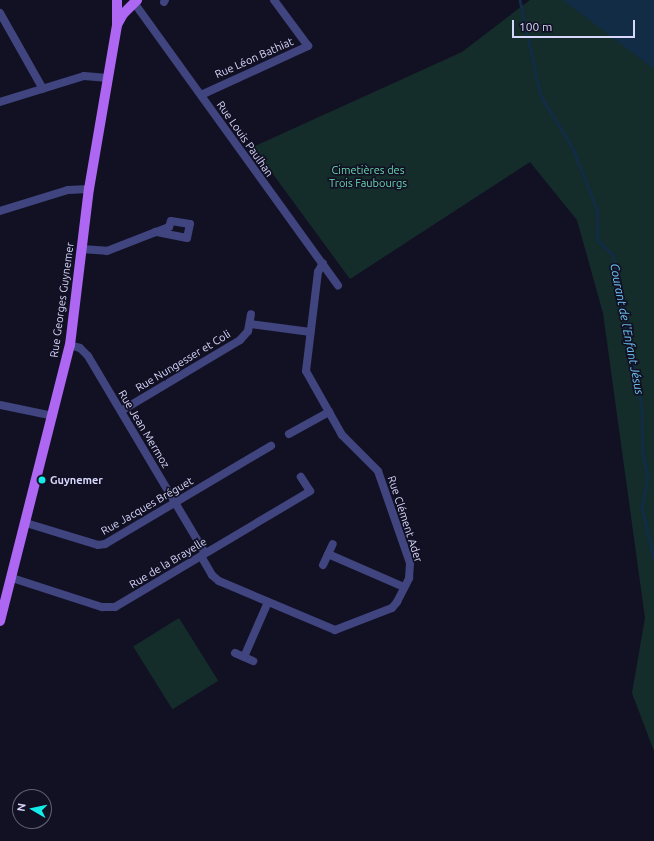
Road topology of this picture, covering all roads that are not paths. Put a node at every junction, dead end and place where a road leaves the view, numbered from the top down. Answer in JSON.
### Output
{"nodes":[{"id":1,"x":117,"y":0,"type":"edge"},
{"id":2,"x":274,"y":0,"type":"edge"},
{"id":3,"x":134,"y":4,"type":"edge"},
{"id":4,"x":0,"y":13,"type":"edge"},
{"id":5,"x":117,"y":25,"type":"junction"},
{"id":6,"x":108,"y":78,"type":"junction"},
{"id":7,"x":43,"y":89,"type":"junction"},
{"id":8,"x":201,"y":95,"type":"junction"},
{"id":9,"x":0,"y":102,"type":"edge"},
{"id":10,"x":89,"y":189,"type":"junction"},
{"id":11,"x":0,"y":210,"type":"edge"},
{"id":12,"x":156,"y":232,"type":"dead end"},
{"id":13,"x":81,"y":249,"type":"junction"},
{"id":14,"x":323,"y":263,"type":"junction"},
{"id":15,"x":338,"y":285,"type":"dead end"},
{"id":16,"x":251,"y":314,"type":"dead end"},
{"id":17,"x":250,"y":324,"type":"junction"},
{"id":18,"x":310,"y":332,"type":"junction"},
{"id":19,"x":70,"y":345,"type":"junction"},
{"id":20,"x":0,"y":405,"type":"edge"},
{"id":21,"x":121,"y":411,"type":"junction"},
{"id":22,"x":329,"y":412,"type":"junction"},
{"id":23,"x":53,"y":416,"type":"junction"},
{"id":24,"x":289,"y":434,"type":"dead end"},
{"id":25,"x":271,"y":446,"type":"dead end"},
{"id":26,"x":301,"y":477,"type":"dead end"},
{"id":27,"x":176,"y":503,"type":"junction"},
{"id":28,"x":26,"y":523,"type":"junction"},
{"id":29,"x":333,"y":544,"type":"dead end"},
{"id":30,"x":203,"y":554,"type":"junction"},
{"id":31,"x":328,"y":554,"type":"junction"},
{"id":32,"x":323,"y":565,"type":"dead end"},
{"id":33,"x":12,"y":578,"type":"junction"},
{"id":34,"x":404,"y":587,"type":"junction"},
{"id":35,"x":268,"y":602,"type":"junction"},
{"id":36,"x":2,"y":605,"type":"edge"},
{"id":37,"x":0,"y":621,"type":"edge"},
{"id":38,"x":235,"y":653,"type":"dead end"},
{"id":39,"x":244,"y":656,"type":"junction"},
{"id":40,"x":252,"y":661,"type":"dead end"}],
"edges":[{"from":1,"to":3,"type":"main road"},
{"from":1,"to":5,"type":"main road","name":"Rue Georges Guynemer"},
{"from":2,"to":8,"type":"street","name":"Rue Léon Bathiat"},
{"from":3,"to":5,"type":"main road","name":"Rue Georges Guynemer"},
{"from":3,"to":8,"type":"street","name":"Rue Louis Paulhan"},
{"from":4,"to":7,"type":"street"},
{"from":5,"to":6,"type":"main road","name":"Rue Georges Guynemer"},
{"from":6,"to":7,"type":"street"},
{"from":6,"to":10,"type":"main road","name":"Rue Georges Guynemer"},
{"from":7,"to":9,"type":"street"},
{"from":8,"to":14,"type":"street","name":"Rue Louis Paulhan"},
{"from":10,"to":11,"type":"street"},
{"from":10,"to":13,"type":"main road","name":"Rue Georges Guynemer"},
{"from":12,"to":13,"type":"street"},
{"from":13,"to":19,"type":"main road","name":"Rue Georges Guynemer"},
{"from":14,"to":15,"type":"street","name":"Rue Louis Paulhan"},
{"from":14,"to":18,"type":"street","name":"Rue Clément Ader"},
{"from":16,"to":17,"type":"street"},
{"from":17,"to":18,"type":"street"},
{"from":17,"to":21,"type":"street","name":"Rue Nungesser et Coli"},
{"from":18,"to":22,"type":"street","name":"Rue Clément Ader"},
{"from":19,"to":21,"type":"street","name":"Rue Jean Mermoz"},
{"from":19,"to":23,"type":"main road","name":"Rue Georges Guynemer"},
{"from":20,"to":23,"type":"street"},
{"from":21,"to":27,"type":"street","name":"Rue Jean Mermoz"},
{"from":22,"to":24,"type":"street"},
{"from":22,"to":34,"type":"street","name":"Rue Clément Ader"},
{"from":23,"to":28,"type":"main road","name":"Rue Georges Guynemer"},
{"from":25,"to":27,"type":"street","name":"Rue Jacques Bréguet"},
{"from":26,"to":30,"type":"street","name":"Rue de la Brayelle"},
{"from":27,"to":28,"type":"street","name":"Rue Jacques Bréguet"},
{"from":27,"to":30,"type":"street","name":"Rue Jean Mermoz"},
{"from":28,"to":33,"type":"main road","name":"Rue Georges Guynemer"},
{"from":29,"to":31,"type":"street"},
{"from":30,"to":33,"type":"street","name":"Rue de la Brayelle"},
{"from":30,"to":35,"type":"street","name":"Rue Clément Ader"},
{"from":31,"to":32,"type":"street"},
{"from":31,"to":34,"type":"street"},
{"from":33,"to":36,"type":"main road","name":"Rue Georges Guynemer"},
{"from":34,"to":35,"type":"street","name":"Rue Clément Ader"},
{"from":35,"to":39,"type":"street"},
{"from":36,"to":37,"type":"main road","name":"Rue Georges Guynemer"},
{"from":38,"to":39,"type":"street"},
{"from":39,"to":40,"type":"street"}]}
